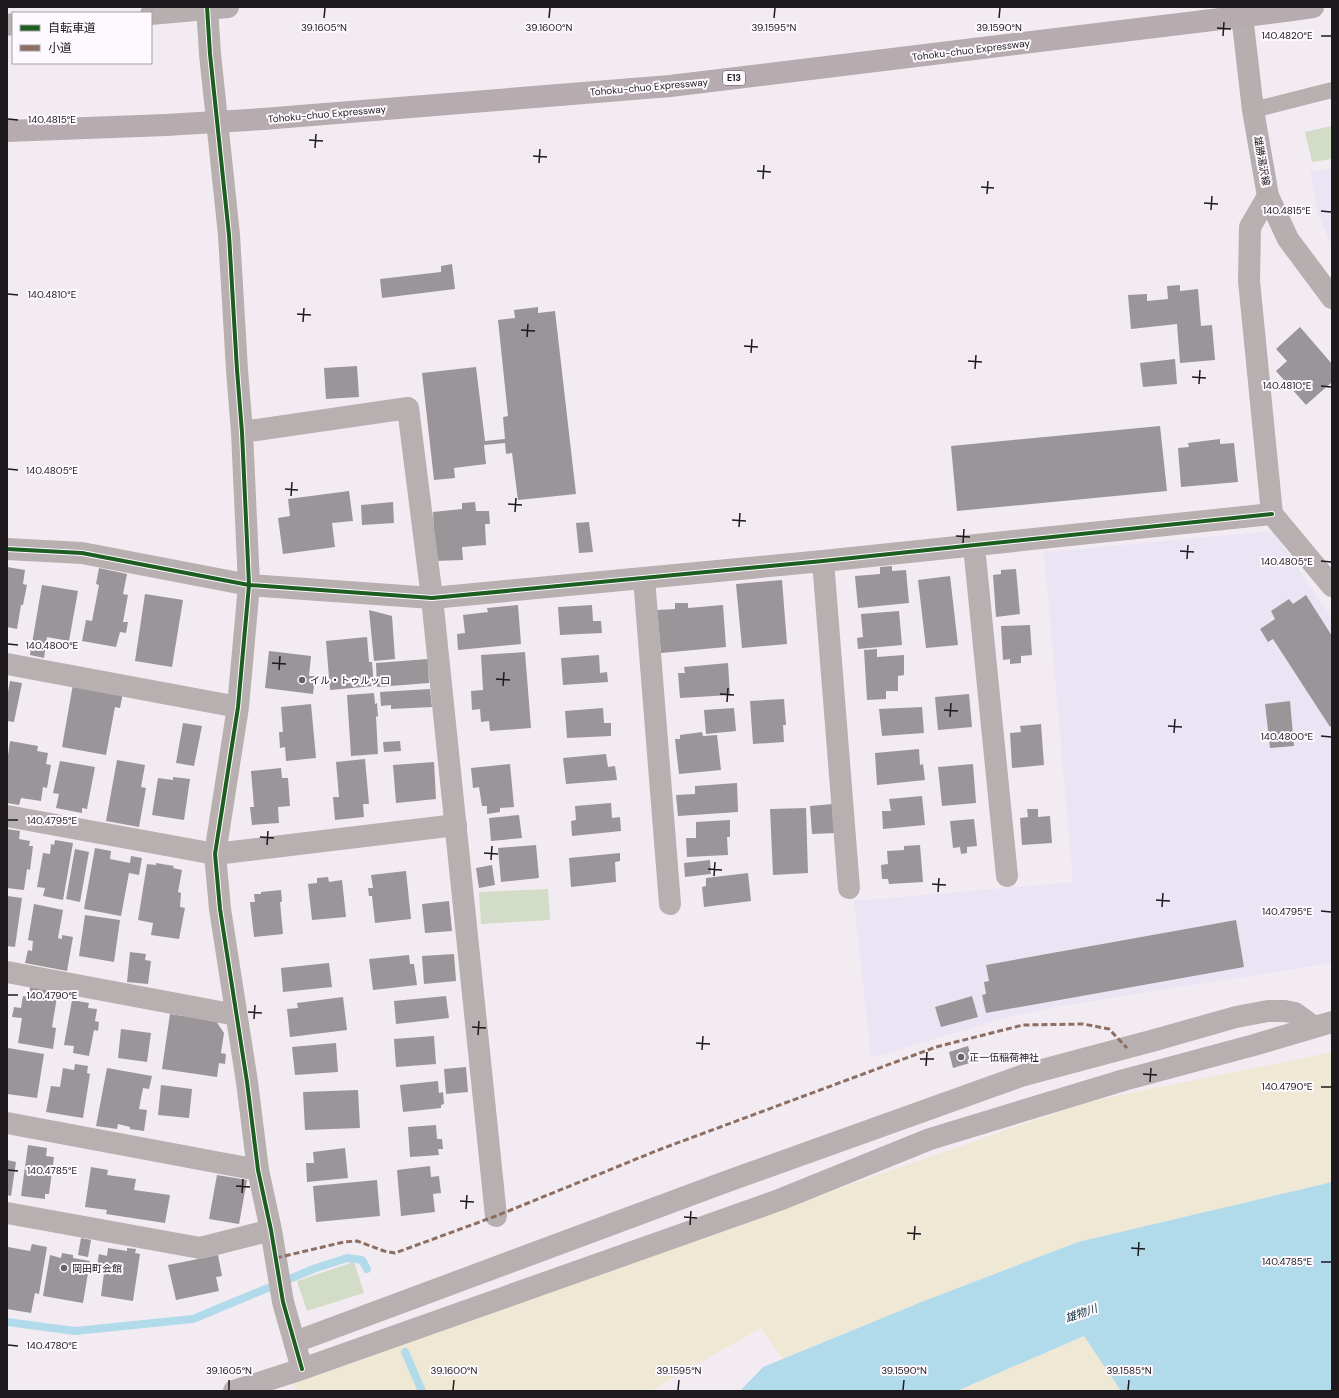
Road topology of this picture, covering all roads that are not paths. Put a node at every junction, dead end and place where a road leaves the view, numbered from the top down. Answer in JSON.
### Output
{"nodes":[{"id":1,"x":1241,"y":7,"type":"edge"},
{"id":2,"x":1313,"y":7,"type":"edge"},
{"id":3,"x":214,"y":8,"type":"edge"},
{"id":4,"x":152,"y":14,"type":"edge"},
{"id":5,"x":1332,"y":90,"type":"edge"},
{"id":6,"x":1253,"y":110,"type":"junction"},
{"id":7,"x":7,"y":131,"type":"edge"},
{"id":8,"x":1268,"y":196,"type":"junction"},
{"id":9,"x":1332,"y":298,"type":"edge"},
{"id":10,"x":242,"y":432,"type":"junction"},
{"id":11,"x":1272,"y":514,"type":"junction"},
{"id":12,"x":974,"y":546,"type":"junction"},
{"id":13,"x":7,"y":549,"type":"edge"},
{"id":14,"x":823,"y":561,"type":"junction"},
{"id":15,"x":644,"y":578,"type":"junction"},
{"id":16,"x":249,"y":585,"type":"junction"},
{"id":17,"x":1332,"y":586,"type":"edge"},
{"id":18,"x":432,"y":598,"type":"junction"},
{"id":19,"x":7,"y":664,"type":"edge"},
{"id":20,"x":238,"y":707,"type":"junction"},
{"id":21,"x":7,"y":816,"type":"edge"},
{"id":22,"x":456,"y":825,"type":"junction"},
{"id":23,"x":215,"y":854,"type":"junction"},
{"id":24,"x":1007,"y":876,"type":"dead end"},
{"id":25,"x":848,"y":888,"type":"dead end"},
{"id":26,"x":670,"y":904,"type":"dead end"},
{"id":27,"x":7,"y":972,"type":"edge"},
{"id":28,"x":236,"y":1015,"type":"junction"},
{"id":29,"x":1323,"y":1024,"type":"edge"},
{"id":30,"x":7,"y":1123,"type":"edge"},
{"id":31,"x":258,"y":1170,"type":"junction"},
{"id":32,"x":7,"y":1213,"type":"edge"},
{"id":33,"x":496,"y":1216,"type":"dead end"},
{"id":34,"x":271,"y":1230,"type":"junction"},
{"id":35,"x":295,"y":1342,"type":"junction"},
{"id":36,"x":302,"y":1369,"type":"junction"},
{"id":37,"x":234,"y":1391,"type":"edge"}],
"edges":[{"from":1,"to":6,"type":"main road","name":"雄勝湯沢線"},
{"from":2,"to":7,"type":"highway","name":"Tohoku-chuo Expressway","number":"E13","bridge":true},
{"from":3,"to":4,"type":"main road"},
{"from":3,"to":10,"type":"street"},
{"from":5,"to":6,"type":"lane"},
{"from":6,"to":8,"type":"main road","name":"雄勝湯沢線"},
{"from":8,"to":9,"type":"main road","name":"雄勝湯沢線"},
{"from":8,"to":11,"type":"street"},
{"from":10,"to":16,"type":"street"},
{"from":10,"to":18,"type":"street"},
{"from":11,"to":12,"type":"street"},
{"from":11,"to":17,"type":"street"},
{"from":12,"to":14,"type":"street"},
{"from":12,"to":24,"type":"street"},
{"from":13,"to":16,"type":"street"},
{"from":14,"to":15,"type":"street"},
{"from":14,"to":25,"type":"street"},
{"from":15,"to":18,"type":"street"},
{"from":15,"to":26,"type":"street"},
{"from":16,"to":18,"type":"street"},
{"from":16,"to":20,"type":"street"},
{"from":18,"to":22,"type":"street"},
{"from":19,"to":20,"type":"street"},
{"from":20,"to":23,"type":"street"},
{"from":21,"to":23,"type":"street"},
{"from":22,"to":23,"type":"street"},
{"from":22,"to":33,"type":"street"},
{"from":23,"to":28,"type":"street"},
{"from":27,"to":28,"type":"street"},
{"from":28,"to":31,"type":"street"},
{"from":29,"to":35,"type":"street"},
{"from":29,"to":36,"type":"street"},
{"from":30,"to":31,"type":"street"},
{"from":31,"to":34,"type":"street"},
{"from":32,"to":34,"type":"street"},
{"from":34,"to":35,"type":"street"},
{"from":35,"to":36,"type":"street"},
{"from":36,"to":37,"type":"street"}]}
